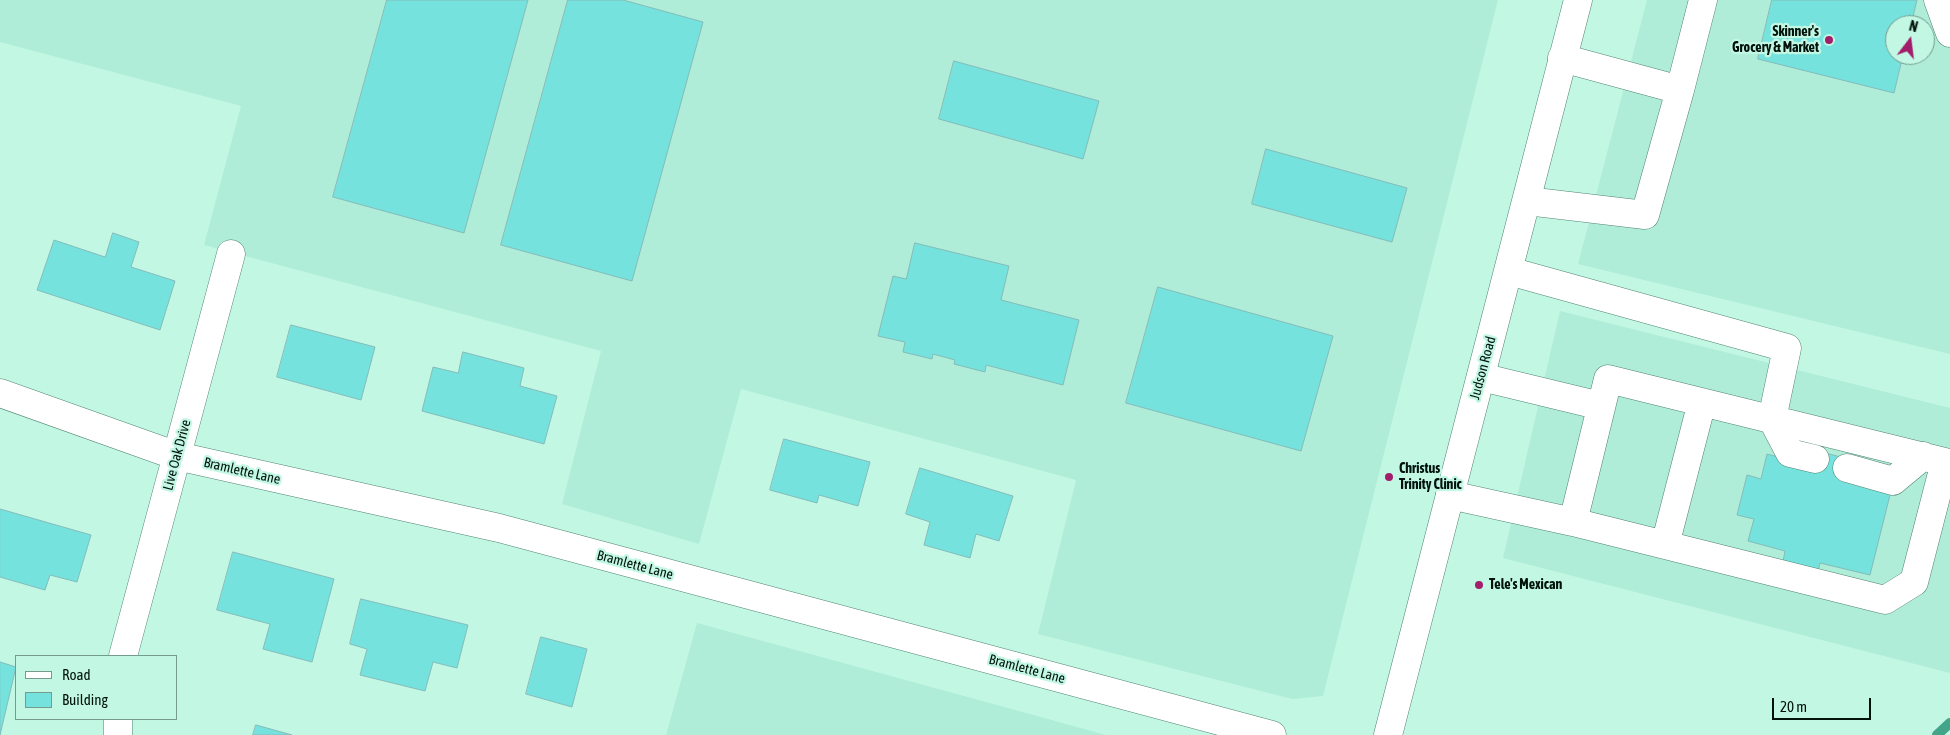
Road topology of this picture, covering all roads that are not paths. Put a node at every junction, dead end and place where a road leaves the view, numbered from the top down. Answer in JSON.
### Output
{"nodes":[{"id":1,"x":1578,"y":0,"type":"edge"},
{"id":2,"x":1703,"y":0,"type":"edge"},
{"id":3,"x":1938,"y":0,"type":"edge"},
{"id":4,"x":1950,"y":33,"type":"edge"},
{"id":5,"x":1562,"y":58,"type":"junction"},
{"id":6,"x":1680,"y":90,"type":"junction"},
{"id":7,"x":1528,"y":201,"type":"junction"},
{"id":8,"x":231,"y":254,"type":"dead end"},
{"id":9,"x":1509,"y":271,"type":"junction"},
{"id":10,"x":1481,"y":377,"type":"junction"},
{"id":11,"x":0,"y":393,"type":"edge"},
{"id":12,"x":1702,"y":402,"type":"junction"},
{"id":13,"x":1601,"y":406,"type":"junction"},
{"id":14,"x":1772,"y":419,"type":"junction"},
{"id":15,"x":177,"y":456,"type":"junction"},
{"id":16,"x":1923,"y":456,"type":"junction"},
{"id":17,"x":1815,"y":459,"type":"dead end"},
{"id":18,"x":1847,"y":468,"type":"dead end"},
{"id":19,"x":1450,"y":495,"type":"junction"},
{"id":20,"x":1573,"y":522,"type":"junction"},
{"id":21,"x":1665,"y":545,"type":"junction"},
{"id":22,"x":123,"y":655,"type":"edge"},
{"id":23,"x":118,"y":720,"type":"edge"},
{"id":24,"x":118,"y":735,"type":"edge"},
{"id":25,"x":1272,"y":735,"type":"edge"},
{"id":26,"x":1388,"y":735,"type":"edge"}],
"edges":[{"from":1,"to":5,"type":"street","name":"Judson Road"},
{"from":2,"to":6,"type":"street"},
{"from":3,"to":4,"type":"street"},
{"from":5,"to":6,"type":"street"},
{"from":5,"to":7,"type":"street","name":"Judson Road"},
{"from":6,"to":7,"type":"street"},
{"from":7,"to":9,"type":"street","name":"Judson Road"},
{"from":8,"to":15,"type":"street","name":"Live Oak Drive"},
{"from":9,"to":10,"type":"street","name":"Judson Road"},
{"from":9,"to":14,"type":"street"},
{"from":10,"to":13,"type":"street"},
{"from":10,"to":19,"type":"street","name":"Judson Road"},
{"from":11,"to":15,"type":"street","name":"Bramlette Lane"},
{"from":12,"to":13,"type":"street"},
{"from":12,"to":14,"type":"street"},
{"from":12,"to":21,"type":"street"},
{"from":13,"to":20,"type":"street"},
{"from":14,"to":16,"type":"street"},
{"from":14,"to":17,"type":"street"},
{"from":15,"to":22,"type":"street","name":"Live Oak Drive"},
{"from":15,"to":25,"type":"street","name":"Bramlette Lane"},
{"from":16,"to":18,"type":"street"},
{"from":16,"to":21,"type":"street"},
{"from":19,"to":20,"type":"street"},
{"from":19,"to":26,"type":"street","name":"Judson Road"},
{"from":20,"to":21,"type":"street"},
{"from":23,"to":24,"type":"street"}]}
